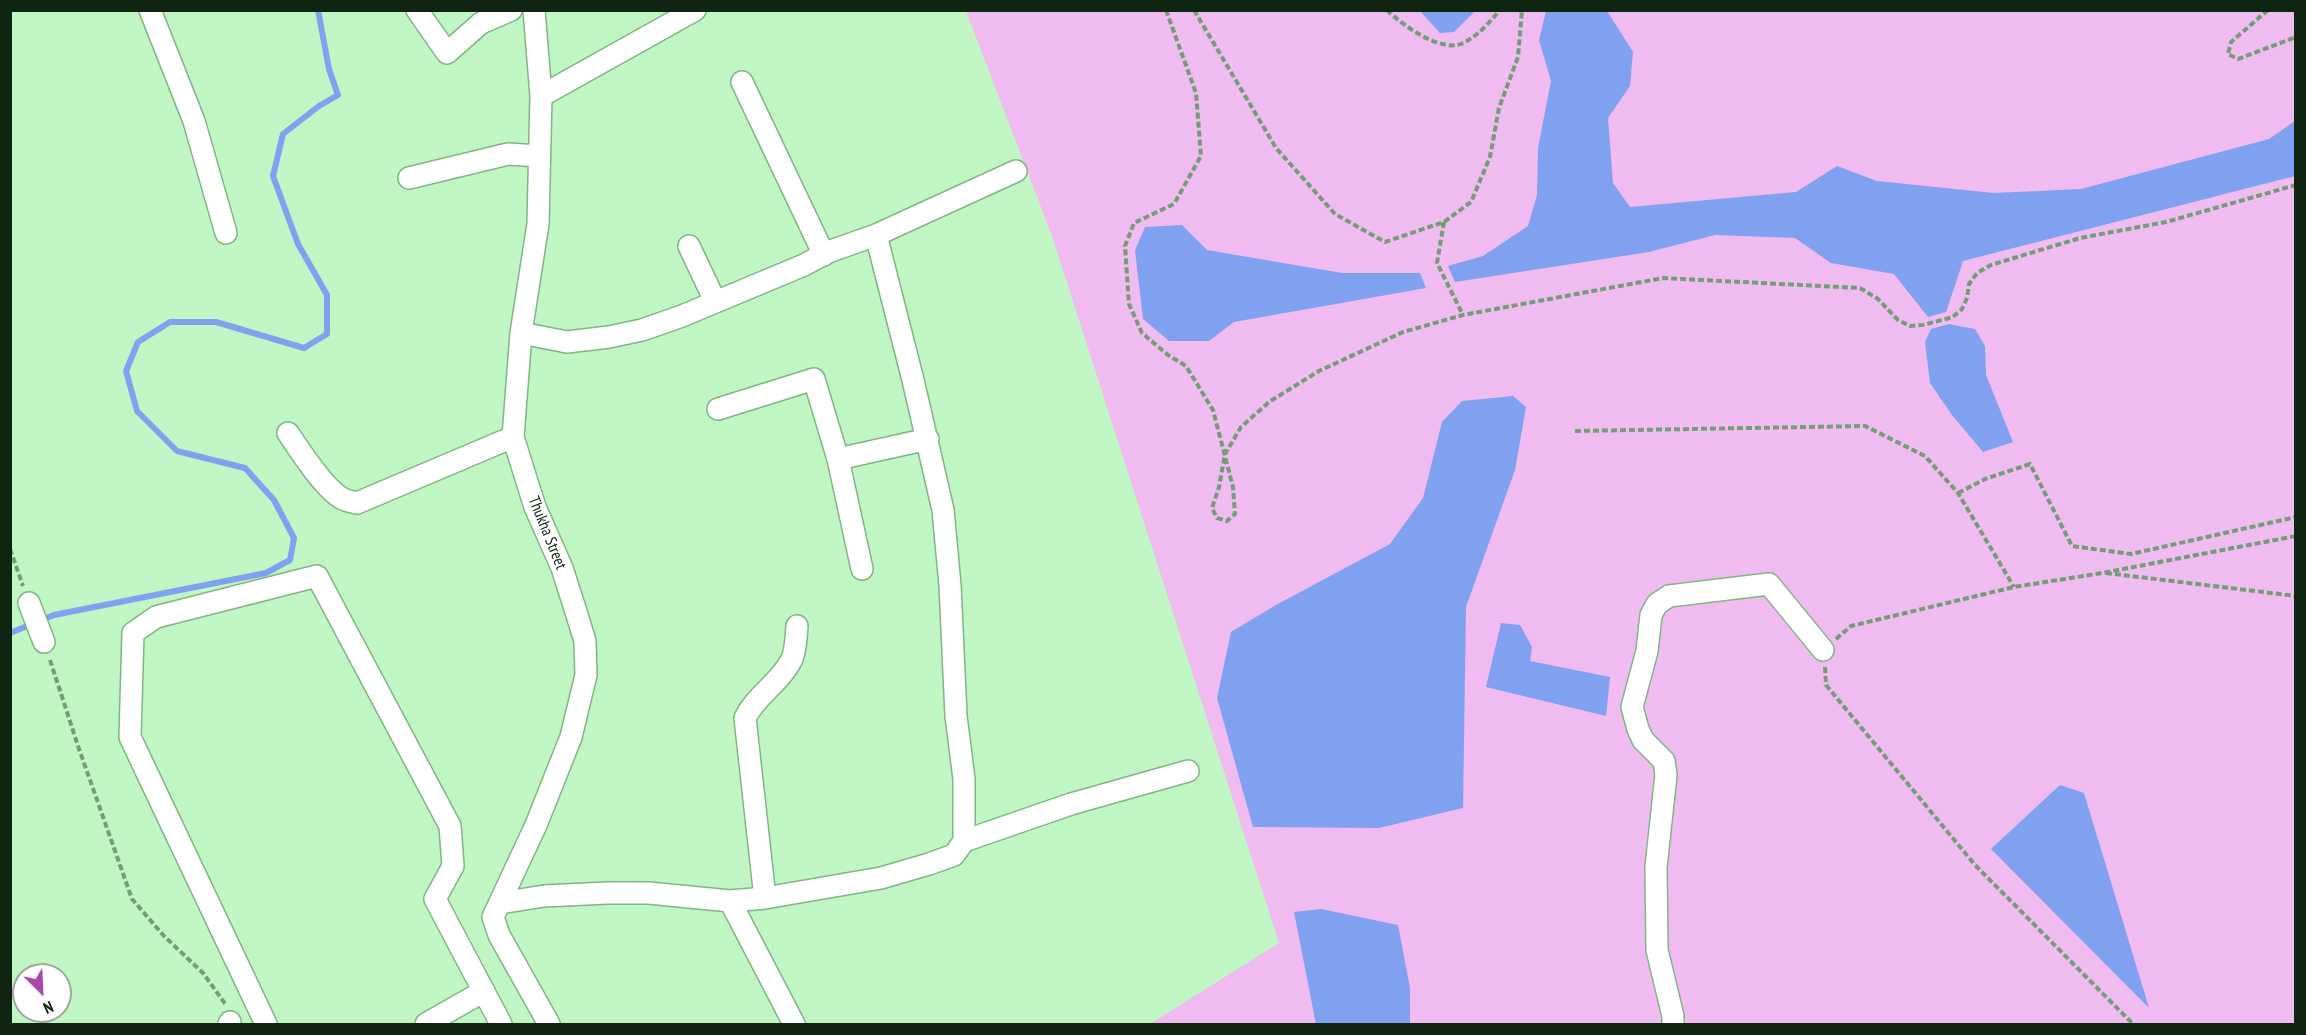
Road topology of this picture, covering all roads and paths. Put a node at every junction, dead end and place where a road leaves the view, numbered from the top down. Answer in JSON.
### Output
{"nodes":[{"id":1,"x":150,"y":10,"type":"edge"},
{"id":2,"x":417,"y":10,"type":"edge"},
{"id":3,"x":511,"y":10,"type":"edge"},
{"id":4,"x":534,"y":10,"type":"edge"},
{"id":5,"x":695,"y":10,"type":"edge"},
{"id":6,"x":1166,"y":10,"type":"edge"},
{"id":7,"x":1194,"y":10,"type":"edge"},
{"id":8,"x":1387,"y":10,"type":"edge"},
{"id":9,"x":1500,"y":10,"type":"edge"},
{"id":10,"x":1522,"y":10,"type":"edge"},
{"id":11,"x":2268,"y":10,"type":"edge"},
{"id":12,"x":2295,"y":36,"type":"edge"},
{"id":13,"x":742,"y":82,"type":"dead end"},
{"id":14,"x":541,"y":96,"type":"junction"},
{"id":15,"x":539,"y":156,"type":"junction"},
{"id":16,"x":1016,"y":171,"type":"dead end"},
{"id":17,"x":409,"y":178,"type":"dead end"},
{"id":18,"x":2295,"y":185,"type":"edge"},
{"id":19,"x":1444,"y":222,"type":"junction"},
{"id":20,"x":226,"y":233,"type":"dead end"},
{"id":21,"x":876,"y":235,"type":"junction"},
{"id":22,"x":690,"y":246,"type":"dead end"},
{"id":23,"x":824,"y":255,"type":"junction"},
{"id":24,"x":715,"y":301,"type":"junction"},
{"id":25,"x":1463,"y":315,"type":"junction"},
{"id":26,"x":521,"y":333,"type":"junction"},
{"id":27,"x":718,"y":409,"type":"dead end"},
{"id":28,"x":1575,"y":431,"type":"dead end"},
{"id":29,"x":288,"y":433,"type":"dead end"},
{"id":30,"x":513,"y":436,"type":"junction"},
{"id":31,"x":928,"y":439,"type":"junction"},
{"id":32,"x":1225,"y":454,"type":"junction"},
{"id":33,"x":838,"y":459,"type":"junction"},
{"id":34,"x":1958,"y":493,"type":"junction"},
{"id":35,"x":2295,"y":517,"type":"edge"},
{"id":36,"x":2295,"y":536,"type":"edge"},
{"id":37,"x":10,"y":549,"type":"edge"},
{"id":38,"x":862,"y":568,"type":"dead end"},
{"id":39,"x":2102,"y":573,"type":"junction"},
{"id":40,"x":2014,"y":587,"type":"junction"},
{"id":41,"x":2295,"y":596,"type":"edge"},
{"id":42,"x":29,"y":603,"type":"joint"},
{"id":43,"x":797,"y":626,"type":"dead end"},
{"id":44,"x":44,"y":642,"type":"joint"},
{"id":45,"x":1823,"y":650,"type":"junction"},
{"id":46,"x":1188,"y":771,"type":"dead end"},
{"id":47,"x":964,"y":841,"type":"junction"},
{"id":48,"x":765,"y":898,"type":"junction"},
{"id":49,"x":730,"y":901,"type":"junction"},
{"id":50,"x":500,"y":903,"type":"junction"},
{"id":51,"x":484,"y":991,"type":"junction"},
{"id":52,"x":230,"y":1023,"type":"edge"},
{"id":53,"x":266,"y":1024,"type":"edge"},
{"id":54,"x":426,"y":1024,"type":"edge"},
{"id":55,"x":501,"y":1024,"type":"edge"},
{"id":56,"x":549,"y":1024,"type":"edge"},
{"id":57,"x":794,"y":1024,"type":"edge"},
{"id":58,"x":1673,"y":1024,"type":"edge"},
{"id":59,"x":2133,"y":1024,"type":"edge"}],
"edges":[{"from":1,"to":20,"type":"street"},
{"from":2,"to":3,"type":"street"},
{"from":4,"to":14,"type":"street","name":"Thukha Street"},
{"from":5,"to":14,"type":"street"},
{"from":6,"to":32,"type":"path"},
{"from":7,"to":19,"type":"path"},
{"from":8,"to":9,"type":"path"},
{"from":10,"to":19,"type":"path"},
{"from":11,"to":12,"type":"path"},
{"from":13,"to":23,"type":"street"},
{"from":14,"to":15,"type":"street","name":"Thukha Street"},
{"from":15,"to":17,"type":"street"},
{"from":15,"to":26,"type":"street","name":"Thukha Street"},
{"from":16,"to":21,"type":"street"},
{"from":18,"to":25,"type":"path"},
{"from":19,"to":25,"type":"path"},
{"from":21,"to":23,"type":"street"},
{"from":21,"to":31,"type":"street"},
{"from":22,"to":24,"type":"street"},
{"from":23,"to":24,"type":"street"},
{"from":24,"to":26,"type":"street"},
{"from":25,"to":32,"type":"path"},
{"from":26,"to":30,"type":"street","name":"Thukha Street"},
{"from":27,"to":33,"type":"street"},
{"from":28,"to":34,"type":"path"},
{"from":29,"to":30,"type":"street"},
{"from":30,"to":50,"type":"street","name":"Thukha Street"},
{"from":31,"to":33,"type":"street"},
{"from":31,"to":47,"type":"street"},
{"from":32,"to":32,"type":"path"},
{"from":33,"to":38,"type":"street"},
{"from":34,"to":35,"type":"path"},
{"from":34,"to":40,"type":"path"},
{"from":36,"to":39,"type":"path"},
{"from":37,"to":42,"type":"path"},
{"from":39,"to":40,"type":"path"},
{"from":39,"to":41,"type":"path"},
{"from":40,"to":45,"type":"path"},
{"from":42,"to":44,"type":"street"},
{"from":43,"to":48,"type":"street"},
{"from":44,"to":52,"type":"path"},
{"from":45,"to":58,"type":"street"},
{"from":45,"to":59,"type":"path"},
{"from":46,"to":47,"type":"street"},
{"from":47,"to":48,"type":"street"},
{"from":48,"to":49,"type":"street"},
{"from":49,"to":50,"type":"street"},
{"from":49,"to":57,"type":"street"},
{"from":50,"to":56,"type":"street","name":"Thukha Street"},
{"from":51,"to":53,"type":"street"},
{"from":51,"to":54,"type":"street"},
{"from":51,"to":55,"type":"street"}]}
